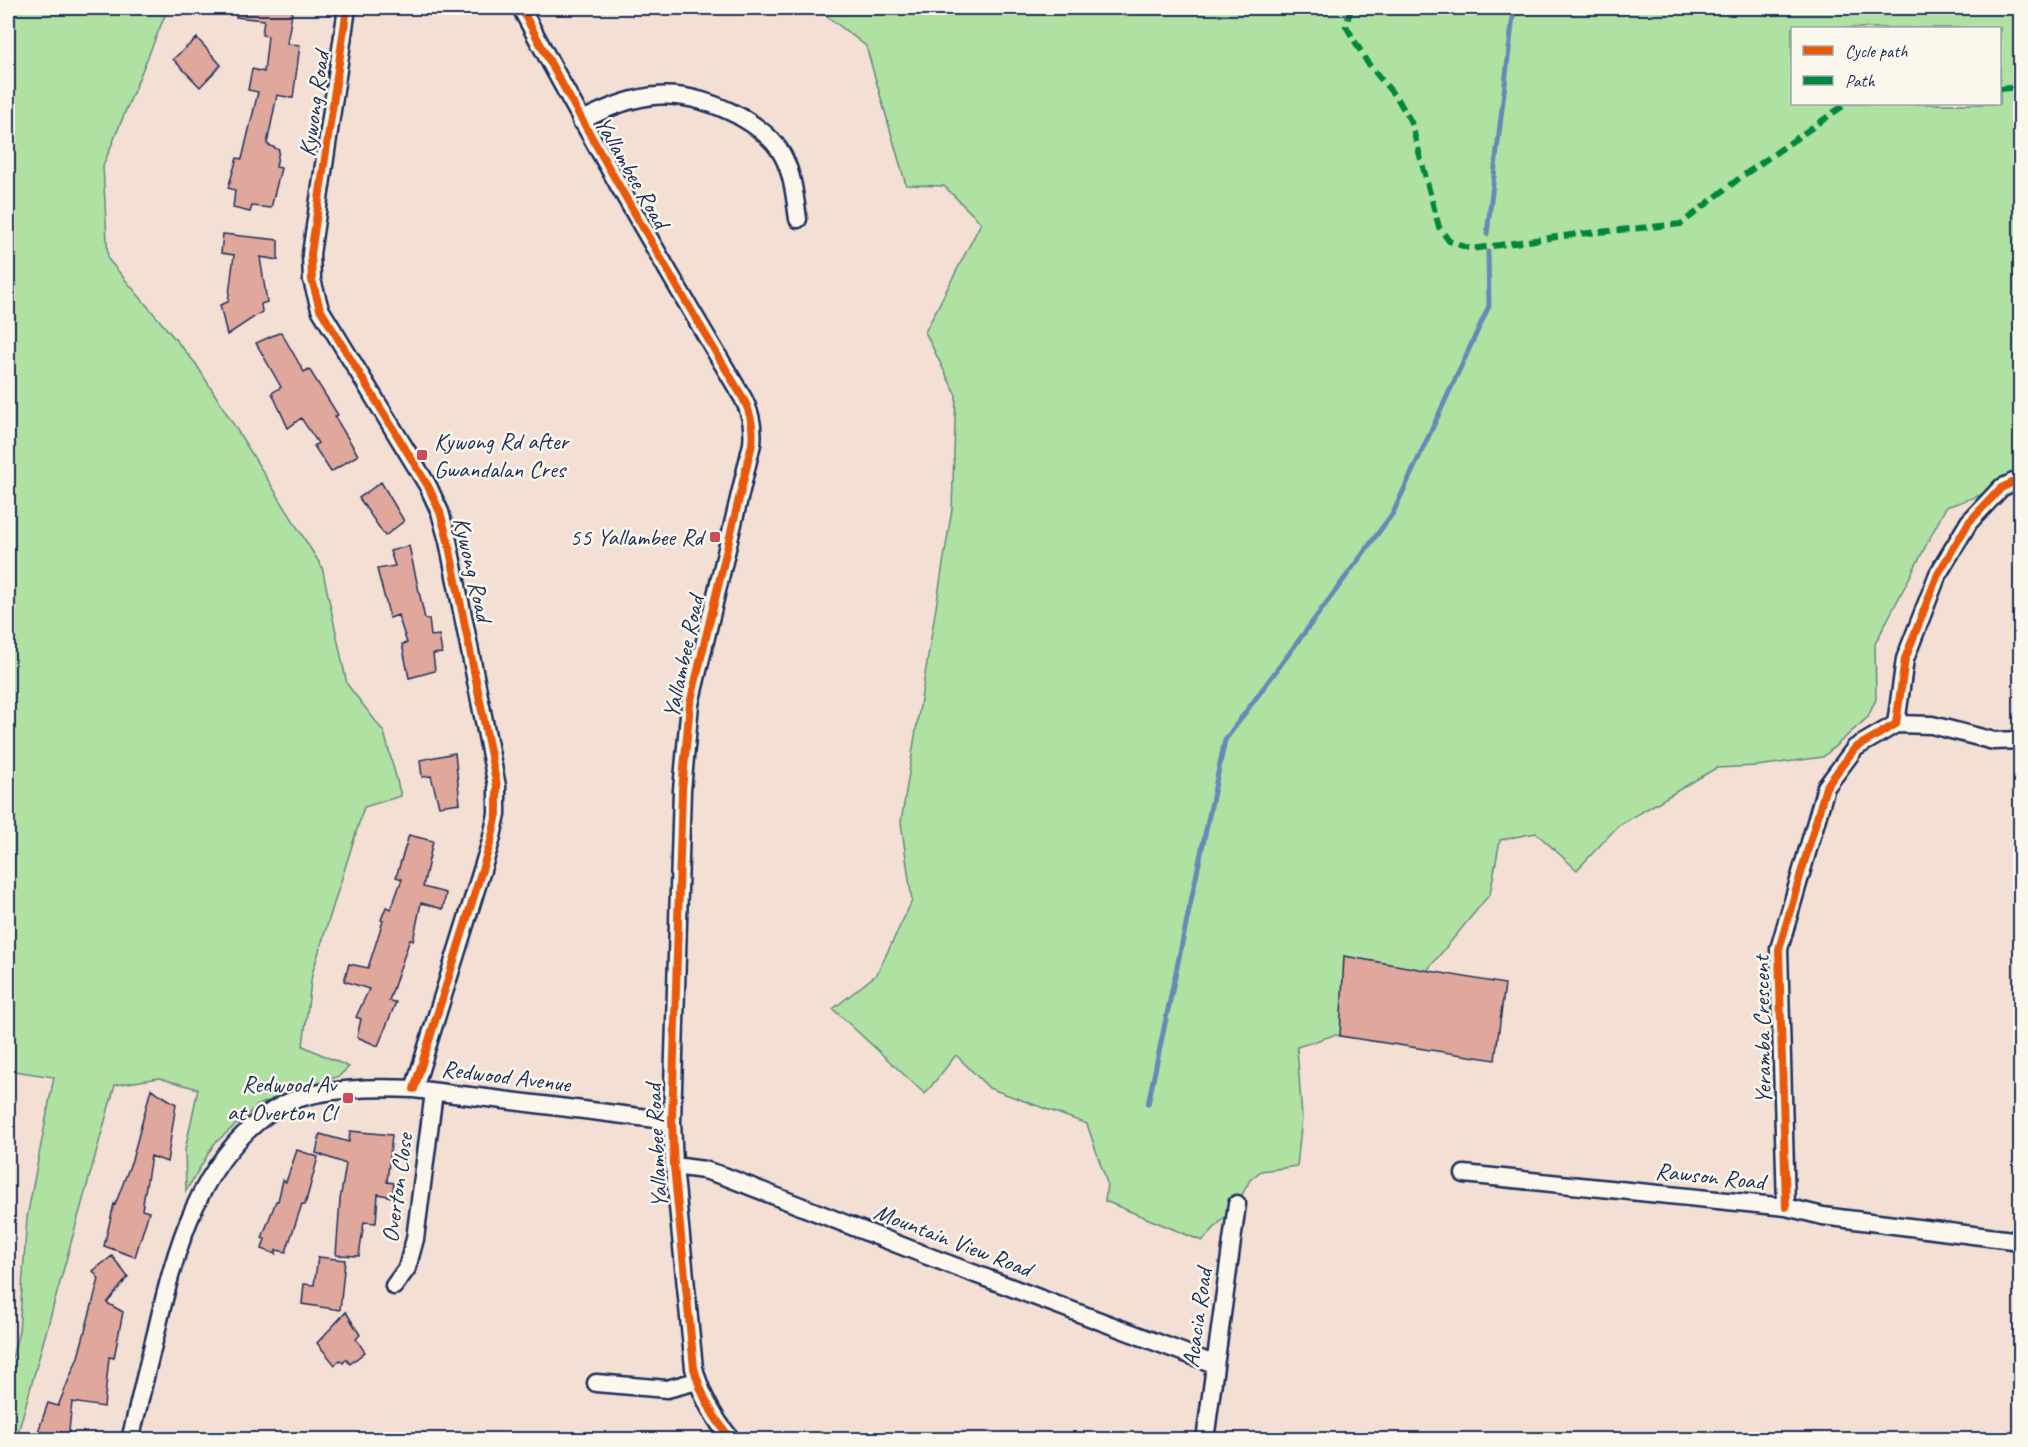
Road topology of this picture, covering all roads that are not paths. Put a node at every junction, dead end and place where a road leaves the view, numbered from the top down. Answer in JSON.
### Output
{"nodes":[{"id":1,"x":347,"y":8,"type":"edge"},
{"id":2,"x":521,"y":8,"type":"edge"},
{"id":3,"x":581,"y":121,"type":"junction"},
{"id":4,"x":798,"y":219,"type":"dead end"},
{"id":5,"x":2020,"y":479,"type":"edge"},
{"id":6,"x":1896,"y":724,"type":"junction"},
{"id":7,"x":2020,"y":740,"type":"edge"},
{"id":8,"x":414,"y":1089,"type":"junction"},
{"id":9,"x":434,"y":1092,"type":"junction"},
{"id":10,"x":672,"y":1121,"type":"junction"},
{"id":11,"x":674,"y":1166,"type":"junction"},
{"id":12,"x":1464,"y":1174,"type":"dead end"},
{"id":13,"x":1237,"y":1204,"type":"dead end"},
{"id":14,"x":1786,"y":1207,"type":"junction"},
{"id":15,"x":2020,"y":1241,"type":"edge"},
{"id":16,"x":394,"y":1286,"type":"dead end"},
{"id":17,"x":1214,"y":1364,"type":"junction"},
{"id":18,"x":697,"y":1381,"type":"junction"},
{"id":19,"x":596,"y":1383,"type":"dead end"},
{"id":20,"x":130,"y":1440,"type":"edge"},
{"id":21,"x":732,"y":1440,"type":"edge"},
{"id":22,"x":1204,"y":1440,"type":"edge"}],
"edges":[{"from":1,"to":8,"type":"street","name":"Kywong Road"},
{"from":2,"to":3,"type":"street","name":"Yallambee Road"},
{"from":3,"to":4,"type":"street"},
{"from":3,"to":10,"type":"street","name":"Yallambee Road"},
{"from":5,"to":6,"type":"street"},
{"from":6,"to":7,"type":"street"},
{"from":6,"to":14,"type":"street","name":"Yeramba Crescent"},
{"from":8,"to":9,"type":"street","name":"Redwood Avenue"},
{"from":8,"to":20,"type":"street","name":"Redwood Avenue"},
{"from":9,"to":10,"type":"street","name":"Redwood Avenue"},
{"from":9,"to":16,"type":"street","name":"Overton Close"},
{"from":10,"to":11,"type":"street","name":"Yallambee Road"},
{"from":11,"to":17,"type":"street","name":"Mountain View Road"},
{"from":11,"to":18,"type":"street","name":"Yallambee Road"},
{"from":12,"to":14,"type":"street","name":"Rawson Road"},
{"from":13,"to":17,"type":"street","name":"Acacia Road"},
{"from":14,"to":15,"type":"street","name":"Rawson Road"},
{"from":17,"to":22,"type":"street","name":"Acacia Road"},
{"from":18,"to":19,"type":"street"},
{"from":18,"to":21,"type":"street","name":"Yallambee Road"}]}
